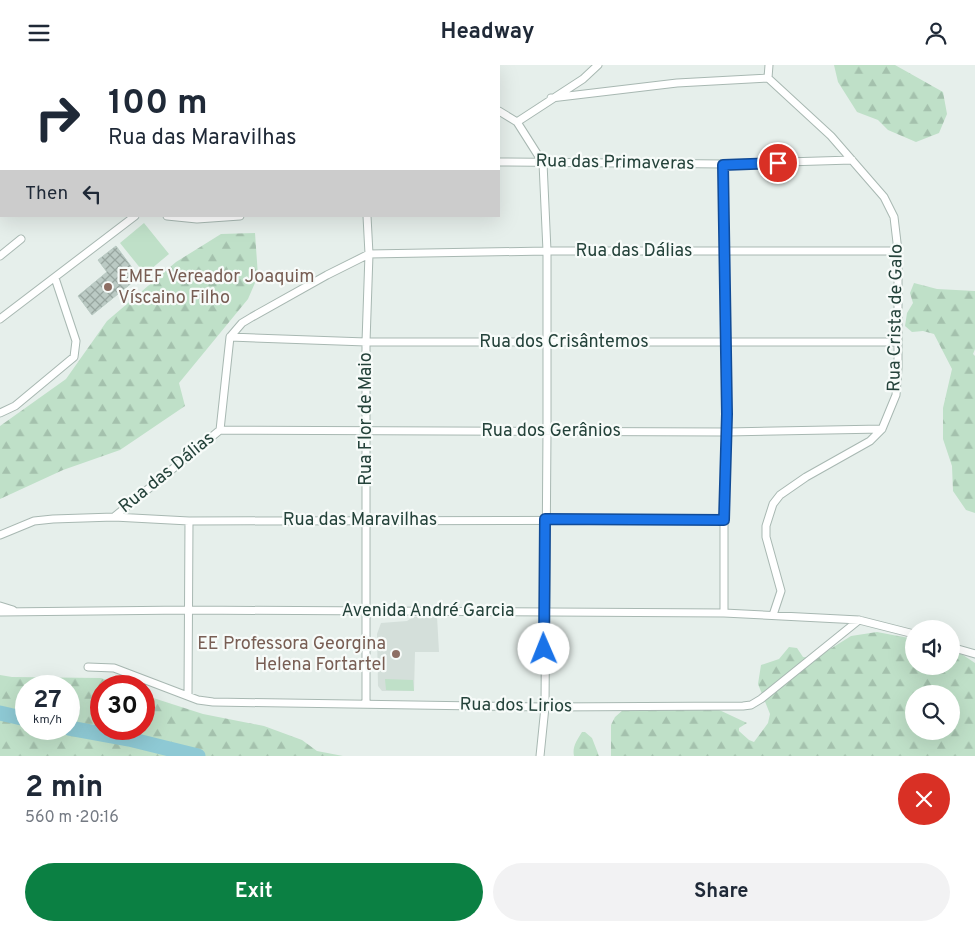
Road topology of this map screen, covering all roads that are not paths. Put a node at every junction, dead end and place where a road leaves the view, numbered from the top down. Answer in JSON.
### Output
{"nodes":[{"id":1,"x":598,"y":65,"type":"edge"},
{"id":2,"x":769,"y":65,"type":"edge"},
{"id":3,"x":768,"y":78,"type":"junction"},
{"id":4,"x":550,"y":98,"type":"junction"},
{"id":5,"x":500,"y":112,"type":"edge"},
{"id":6,"x":518,"y":121,"type":"junction"},
{"id":7,"x":852,"y":160,"type":"junction"},
{"id":8,"x":500,"y":162,"type":"edge"},
{"id":9,"x":543,"y":163,"type":"junction"},
{"id":10,"x":723,"y":165,"type":"junction"},
{"id":11,"x":134,"y":217,"type":"edge"},
{"id":12,"x":177,"y":217,"type":"edge"},
{"id":13,"x":216,"y":217,"type":"edge"},
{"id":14,"x":368,"y":217,"type":"edge"},
{"id":15,"x":21,"y":239,"type":"dead end"},
{"id":16,"x":547,"y":251,"type":"junction"},
{"id":17,"x":898,"y":251,"type":"junction"},
{"id":18,"x":726,"y":252,"type":"junction"},
{"id":19,"x":369,"y":254,"type":"junction"},
{"id":20,"x":0,"y":257,"type":"edge"},
{"id":21,"x":55,"y":278,"type":"junction"},
{"id":22,"x":0,"y":319,"type":"edge"},
{"id":23,"x":230,"y":337,"type":"junction"},
{"id":24,"x":547,"y":341,"type":"junction"},
{"id":25,"x":726,"y":341,"type":"junction"},
{"id":26,"x":366,"y":342,"type":"junction"},
{"id":27,"x":898,"y":342,"type":"junction"},
{"id":28,"x":0,"y":413,"type":"edge"},
{"id":29,"x":882,"y":429,"type":"junction"},
{"id":30,"x":220,"y":430,"type":"junction"},
{"id":31,"x":367,"y":431,"type":"junction"},
{"id":32,"x":547,"y":431,"type":"junction"},
{"id":33,"x":727,"y":432,"type":"junction"},
{"id":34,"x":114,"y":517,"type":"junction"},
{"id":35,"x":366,"y":519,"type":"junction"},
{"id":36,"x":545,"y":519,"type":"junction"},
{"id":37,"x":724,"y":520,"type":"junction"},
{"id":38,"x":188,"y":521,"type":"junction"},
{"id":39,"x":0,"y":535,"type":"edge"},
{"id":40,"x":0,"y":605,"type":"edge"},
{"id":41,"x":188,"y":610,"type":"junction"},
{"id":42,"x":367,"y":611,"type":"junction"},
{"id":43,"x":544,"y":611,"type":"junction"},
{"id":44,"x":0,"y":612,"type":"edge"},
{"id":45,"x":21,"y":612,"type":"junction"},
{"id":46,"x":724,"y":613,"type":"junction"},
{"id":47,"x":773,"y":615,"type":"junction"},
{"id":48,"x":858,"y":620,"type":"junction"},
{"id":49,"x":905,"y":632,"type":"edge"},
{"id":50,"x":960,"y":650,"type":"edge"},
{"id":51,"x":975,"y":654,"type":"edge"},
{"id":52,"x":88,"y":667,"type":"dead end"},
{"id":53,"x":188,"y":695,"type":"junction"},
{"id":54,"x":366,"y":705,"type":"junction"},
{"id":55,"x":545,"y":707,"type":"junction"},
{"id":56,"x":540,"y":756,"type":"edge"}],
"edges":[{"from":1,"to":4,"type":"street"},
{"from":2,"to":3,"type":"street"},
{"from":3,"to":4,"type":"street"},
{"from":3,"to":7,"type":"street","name":"Rua Crista de Galo"},
{"from":4,"to":6,"type":"street"},
{"from":5,"to":6,"type":"street"},
{"from":6,"to":9,"type":"street"},
{"from":7,"to":10,"type":"street","name":"Rua das Primaveras"},
{"from":7,"to":17,"type":"street","name":"Rua Crista de Galo"},
{"from":8,"to":9,"type":"street","name":"Rua das Primaveras"},
{"from":9,"to":10,"type":"street","name":"Rua das Primaveras"},
{"from":9,"to":16,"type":"street"},
{"from":10,"to":18,"type":"street"},
{"from":11,"to":21,"type":"street"},
{"from":12,"to":13,"type":"street"},
{"from":14,"to":19,"type":"street"},
{"from":15,"to":20,"type":"street"},
{"from":16,"to":18,"type":"street","name":"Rua das Dálias"},
{"from":16,"to":19,"type":"street","name":"Rua das Dálias"},
{"from":16,"to":24,"type":"street"},
{"from":17,"to":18,"type":"street","name":"Rua das Dálias"},
{"from":17,"to":27,"type":"street","name":"Rua Crista de Galo"},
{"from":18,"to":25,"type":"street"},
{"from":19,"to":23,"type":"street"},
{"from":19,"to":26,"type":"street","name":"Rua Flor de Maio"},
{"from":21,"to":22,"type":"street"},
{"from":21,"to":28,"type":"street"},
{"from":23,"to":26,"type":"street","name":"Rua dos Crisântemos"},
{"from":23,"to":30,"type":"street"},
{"from":24,"to":25,"type":"street","name":"Rua dos Crisântemos"},
{"from":24,"to":26,"type":"street","name":"Rua dos Crisântemos"},
{"from":24,"to":32,"type":"street"},
{"from":25,"to":27,"type":"street","name":"Rua dos Crisântemos"},
{"from":25,"to":33,"type":"street"},
{"from":26,"to":31,"type":"street","name":"Rua Flor de Maio"},
{"from":27,"to":29,"type":"street","name":"Rua Crista de Galo"},
{"from":29,"to":33,"type":"street","name":"Rua dos Gerânios"},
{"from":29,"to":47,"type":"street","name":"Rua Crista de Galo"},
{"from":30,"to":31,"type":"street","name":"Rua dos Gerânios"},
{"from":30,"to":34,"type":"street","name":"Rua das Dálias"},
{"from":31,"to":32,"type":"street","name":"Rua dos Gerânios"},
{"from":31,"to":35,"type":"street","name":"Rua Flor de Maio"},
{"from":32,"to":33,"type":"street","name":"Rua dos Gerânios"},
{"from":32,"to":36,"type":"street"},
{"from":33,"to":37,"type":"street"},
{"from":34,"to":38,"type":"street","name":"Rua das Maravilhas"},
{"from":34,"to":39,"type":"street","name":"Rua das Maravilhas"},
{"from":35,"to":36,"type":"street","name":"Rua das Maravilhas"},
{"from":35,"to":38,"type":"street","name":"Rua das Maravilhas"},
{"from":35,"to":42,"type":"street","name":"Rua Flor de Maio"},
{"from":36,"to":37,"type":"street","name":"Rua das Maravilhas"},
{"from":36,"to":43,"type":"street"},
{"from":37,"to":46,"type":"street"},
{"from":38,"to":41,"type":"street"},
{"from":40,"to":45,"type":"street"},
{"from":41,"to":42,"type":"street","name":"Avenida André Garcia"},
{"from":41,"to":45,"type":"street","name":"Avenida André Garcia"},
{"from":41,"to":53,"type":"street"},
{"from":42,"to":43,"type":"street","name":"Avenida André Garcia"},
{"from":42,"to":54,"type":"street","name":"Rua Flor de Maio"},
{"from":43,"to":46,"type":"street","name":"Avenida André Garcia"},
{"from":43,"to":55,"type":"street"},
{"from":44,"to":45,"type":"street","name":"Avenida André Garcia"},
{"from":46,"to":47,"type":"street","name":"Avenida André Garcia"},
{"from":47,"to":48,"type":"street","name":"Avenida André Garcia"},
{"from":48,"to":49,"type":"street","name":"Avenida André Garcia"},
{"from":48,"to":55,"type":"street","name":"Rua dos Lirios"},
{"from":50,"to":51,"type":"street"},
{"from":52,"to":53,"type":"street","name":"Rua dos Lirios"},
{"from":53,"to":54,"type":"street","name":"Rua dos Lirios"},
{"from":54,"to":55,"type":"street","name":"Rua dos Lirios"},
{"from":55,"to":56,"type":"street"}]}
